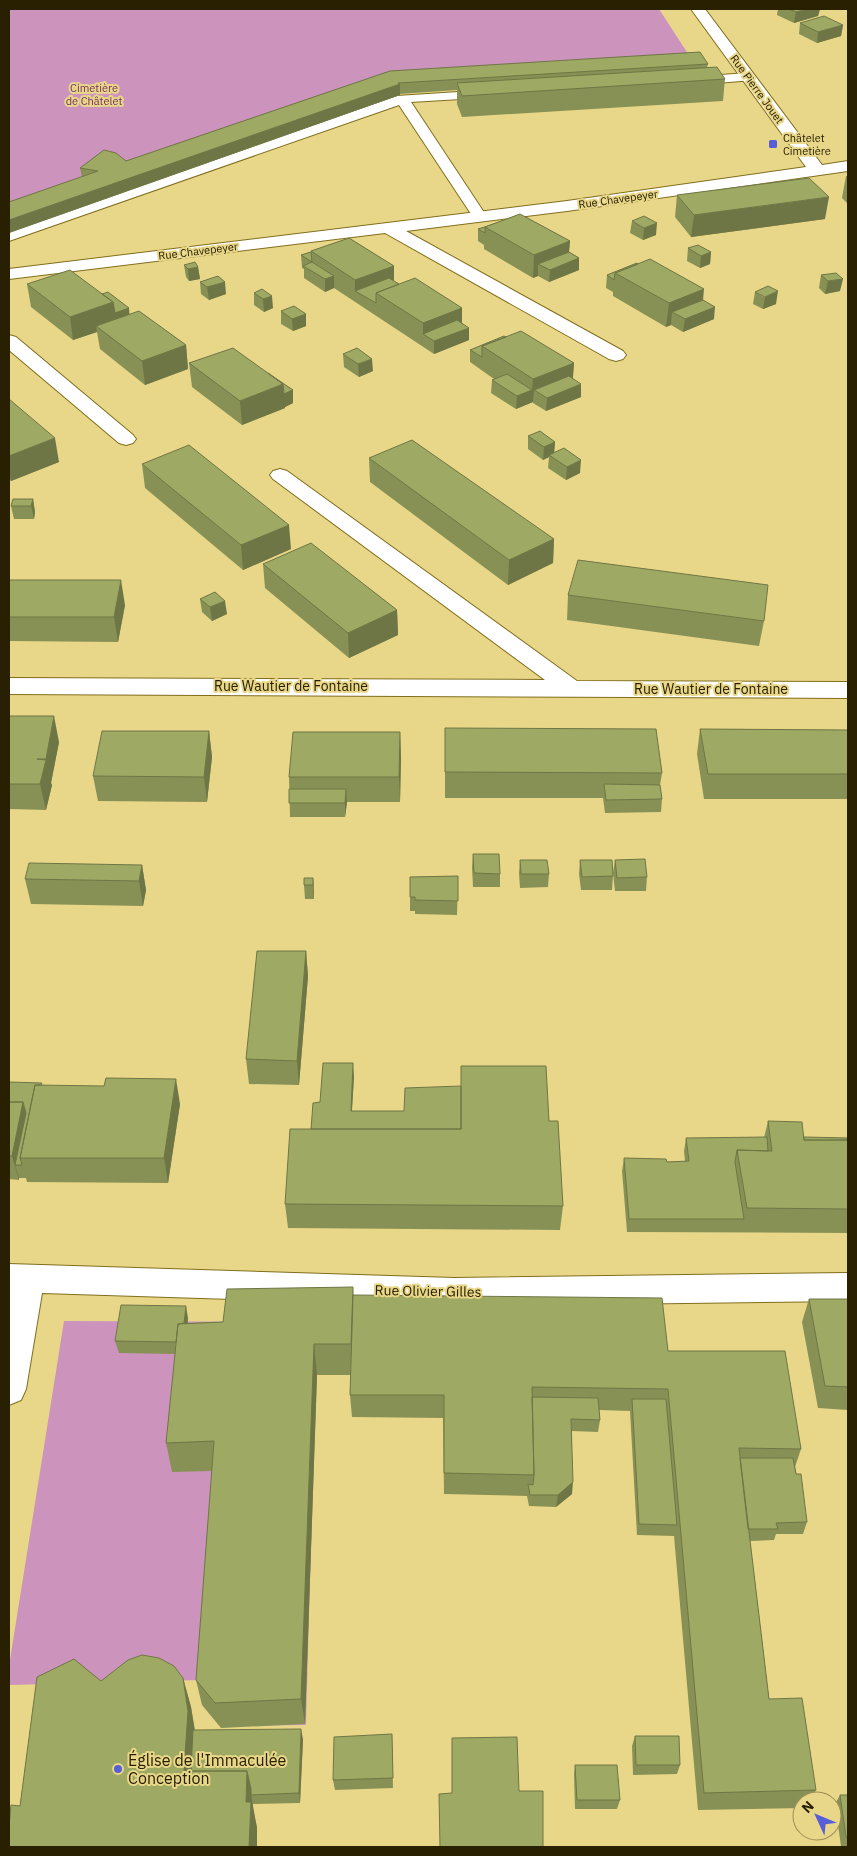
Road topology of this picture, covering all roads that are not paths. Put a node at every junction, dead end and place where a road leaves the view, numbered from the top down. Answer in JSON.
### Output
{"nodes":[{"id":1,"x":698,"y":9,"type":"edge"},
{"id":2,"x":748,"y":77,"type":"junction"},
{"id":3,"x":679,"y":82,"type":"edge"},
{"id":4,"x":501,"y":93,"type":"edge"},
{"id":5,"x":402,"y":100,"type":"junction"},
{"id":6,"x":848,"y":166,"type":"edge"},
{"id":7,"x":816,"y":170,"type":"junction"},
{"id":8,"x":480,"y":217,"type":"junction"},
{"id":9,"x":388,"y":228,"type":"junction"},
{"id":10,"x":9,"y":237,"type":"edge"},
{"id":11,"x":9,"y":274,"type":"edge"},
{"id":12,"x":9,"y":341,"type":"edge"},
{"id":13,"x":616,"y":355,"type":"dead end"},
{"id":14,"x":126,"y":439,"type":"dead end"},
{"id":15,"x":280,"y":475,"type":"dead end"},
{"id":16,"x":9,"y":686,"type":"edge"},
{"id":17,"x":574,"y":688,"type":"junction"},
{"id":18,"x":848,"y":690,"type":"edge"},
{"id":19,"x":19,"y":1278,"type":"edge"},
{"id":20,"x":848,"y":1287,"type":"edge"},
{"id":21,"x":9,"y":1389,"type":"edge"}],
"edges":[{"from":1,"to":2,"type":"street","name":"Rue Pierre Jouet"},
{"from":2,"to":3,"type":"lane"},
{"from":2,"to":7,"type":"street","name":"Rue Pierre Jouet"},
{"from":4,"to":5,"type":"lane"},
{"from":5,"to":8,"type":"lane"},
{"from":5,"to":10,"type":"lane"},
{"from":6,"to":7,"type":"street","name":"Rue Chavepeyer"},
{"from":7,"to":8,"type":"street","name":"Rue Chavepeyer"},
{"from":8,"to":9,"type":"street","name":"Rue Chavepeyer"},
{"from":9,"to":11,"type":"street","name":"Rue Chavepeyer"},
{"from":9,"to":13,"type":"street"},
{"from":12,"to":14,"type":"street"},
{"from":15,"to":17,"type":"street"},
{"from":16,"to":17,"type":"street","name":"Rue Wautier de Fontaine"},
{"from":17,"to":18,"type":"street","name":"Rue Wautier de Fontaine"},
{"from":19,"to":20,"type":"street","name":"Rue Olivier Gilles"},
{"from":19,"to":21,"type":"street"}]}
